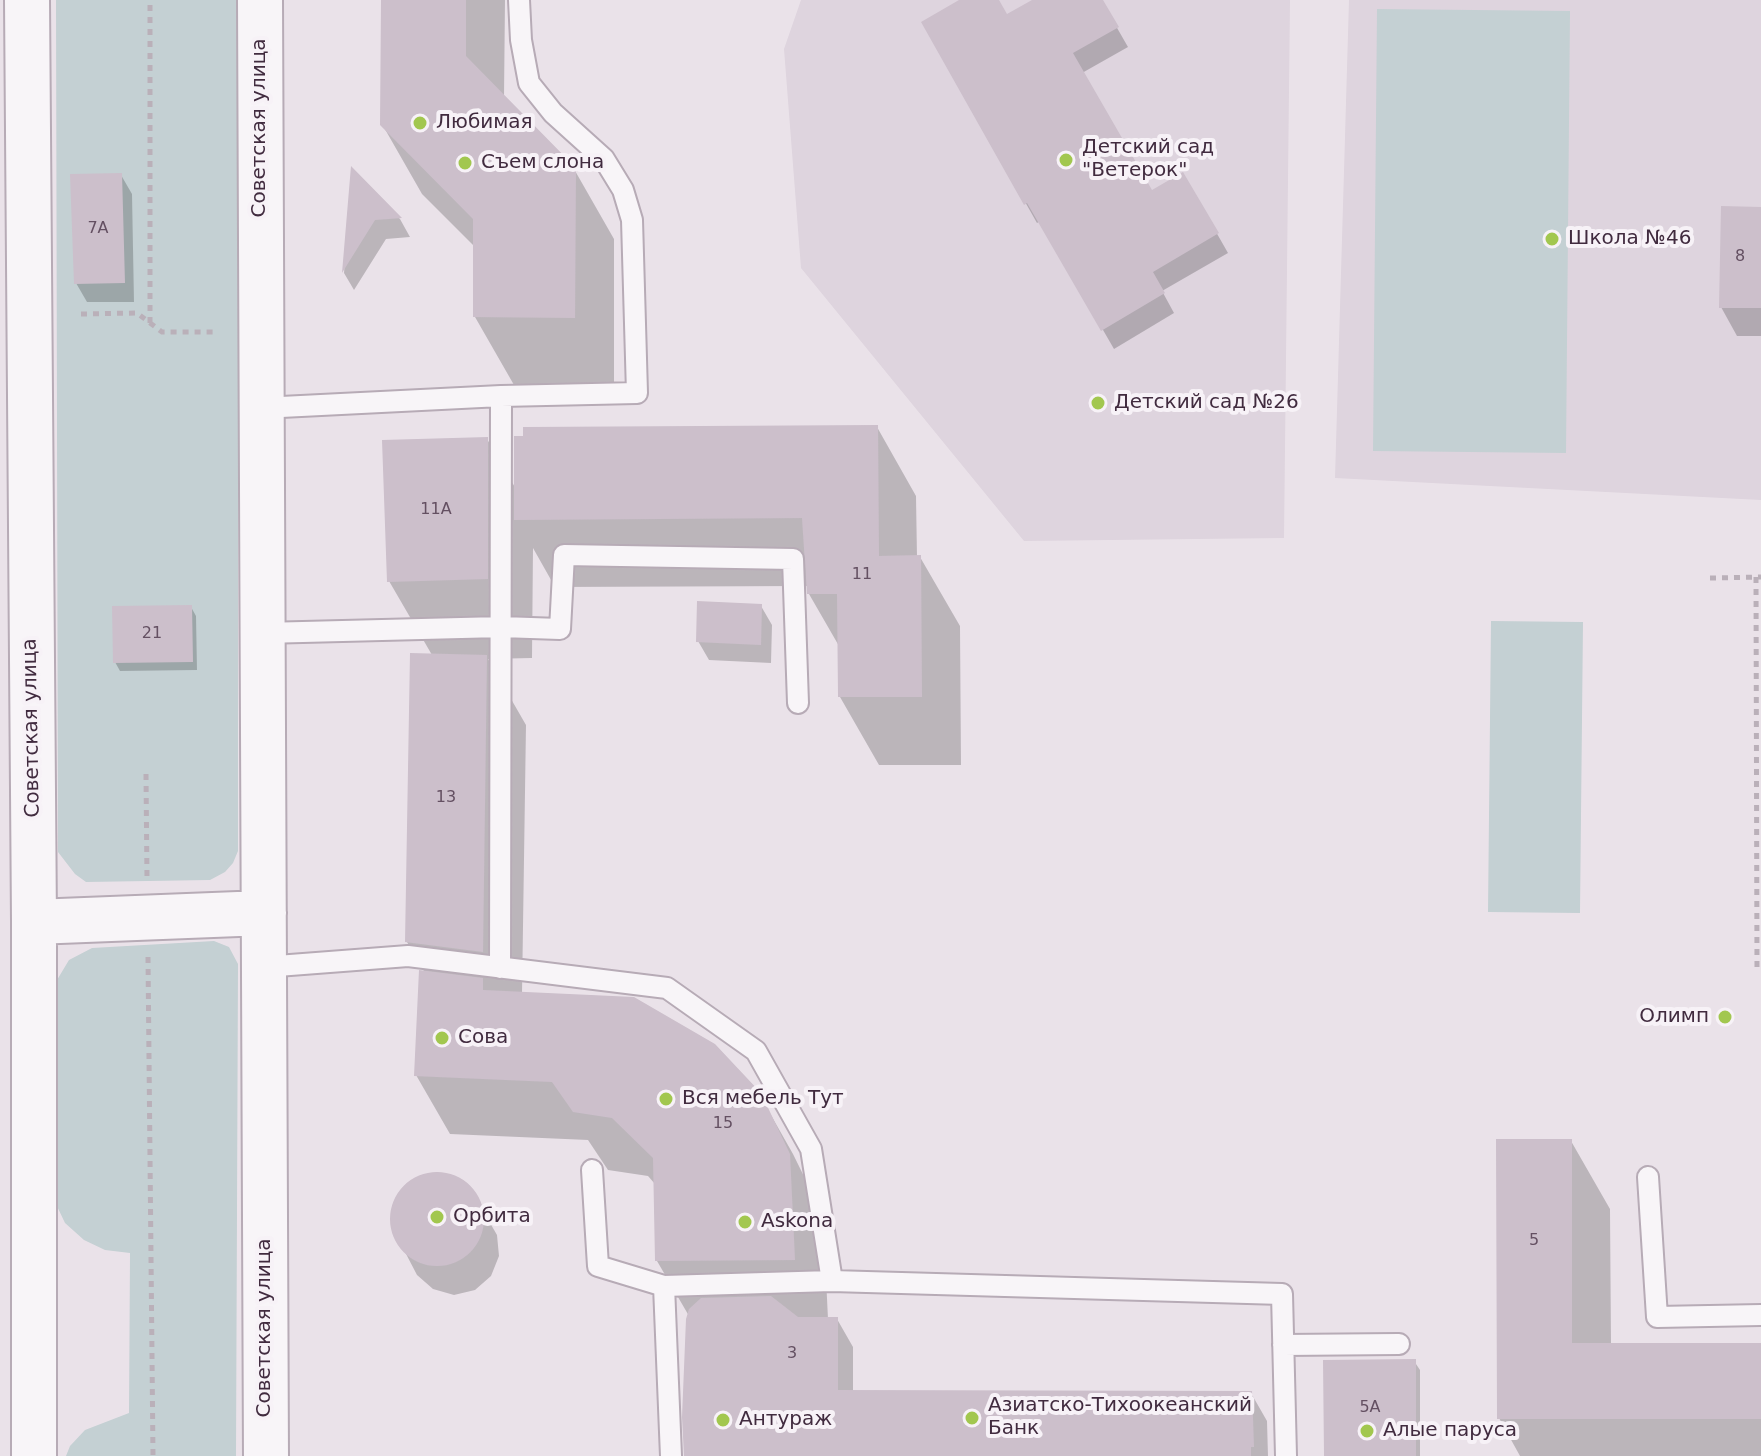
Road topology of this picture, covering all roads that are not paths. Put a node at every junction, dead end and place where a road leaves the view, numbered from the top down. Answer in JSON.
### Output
{"nodes":[{"id":1,"x":27,"y":0,"type":"edge"},
{"id":2,"x":260,"y":0,"type":"edge"},
{"id":3,"x":519,"y":0,"type":"edge"},
{"id":4,"x":501,"y":396,"type":"junction"},
{"id":5,"x":261,"y":408,"type":"junction"},
{"id":6,"x":501,"y":627,"type":"junction"},
{"id":7,"x":263,"y":633,"type":"junction"},
{"id":8,"x":798,"y":703,"type":"dead end"},
{"id":9,"x":264,"y":913,"type":"junction"},
{"id":10,"x":34,"y":922,"type":"junction"},
{"id":11,"x":264,"y":967,"type":"junction"},
{"id":12,"x":500,"y":968,"type":"junction"},
{"id":13,"x":592,"y":1170,"type":"dead end"},
{"id":14,"x":1648,"y":1177,"type":"dead end"},
{"id":15,"x":832,"y":1281,"type":"junction"},
{"id":16,"x":664,"y":1286,"type":"junction"},
{"id":17,"x":1761,"y":1315,"type":"edge"},
{"id":18,"x":1399,"y":1344,"type":"dead end"},
{"id":19,"x":1283,"y":1345,"type":"junction"},
{"id":20,"x":34,"y":1456,"type":"edge"},
{"id":21,"x":266,"y":1456,"type":"edge"},
{"id":22,"x":671,"y":1456,"type":"edge"},
{"id":23,"x":1286,"y":1456,"type":"edge"}],
"edges":[{"from":1,"to":10,"type":"street","name":"Советская улица"},
{"from":2,"to":5,"type":"street","name":"Советская улица"},
{"from":3,"to":4,"type":"lane"},
{"from":4,"to":5,"type":"lane"},
{"from":4,"to":6,"type":"lane"},
{"from":5,"to":7,"type":"street","name":"Советская улица"},
{"from":6,"to":7,"type":"lane"},
{"from":6,"to":8,"type":"lane"},
{"from":6,"to":12,"type":"lane"},
{"from":7,"to":9,"type":"street","name":"Советская улица"},
{"from":9,"to":10,"type":"street"},
{"from":9,"to":11,"type":"street","name":"Советская улица"},
{"from":10,"to":20,"type":"street","name":"Советская улица"},
{"from":11,"to":12,"type":"lane"},
{"from":11,"to":21,"type":"street","name":"Советская улица"},
{"from":12,"to":15,"type":"lane"},
{"from":13,"to":16,"type":"lane"},
{"from":14,"to":17,"type":"lane"},
{"from":15,"to":16,"type":"lane"},
{"from":15,"to":19,"type":"lane"},
{"from":16,"to":22,"type":"lane"},
{"from":18,"to":19,"type":"lane"},
{"from":19,"to":23,"type":"lane"}]}
